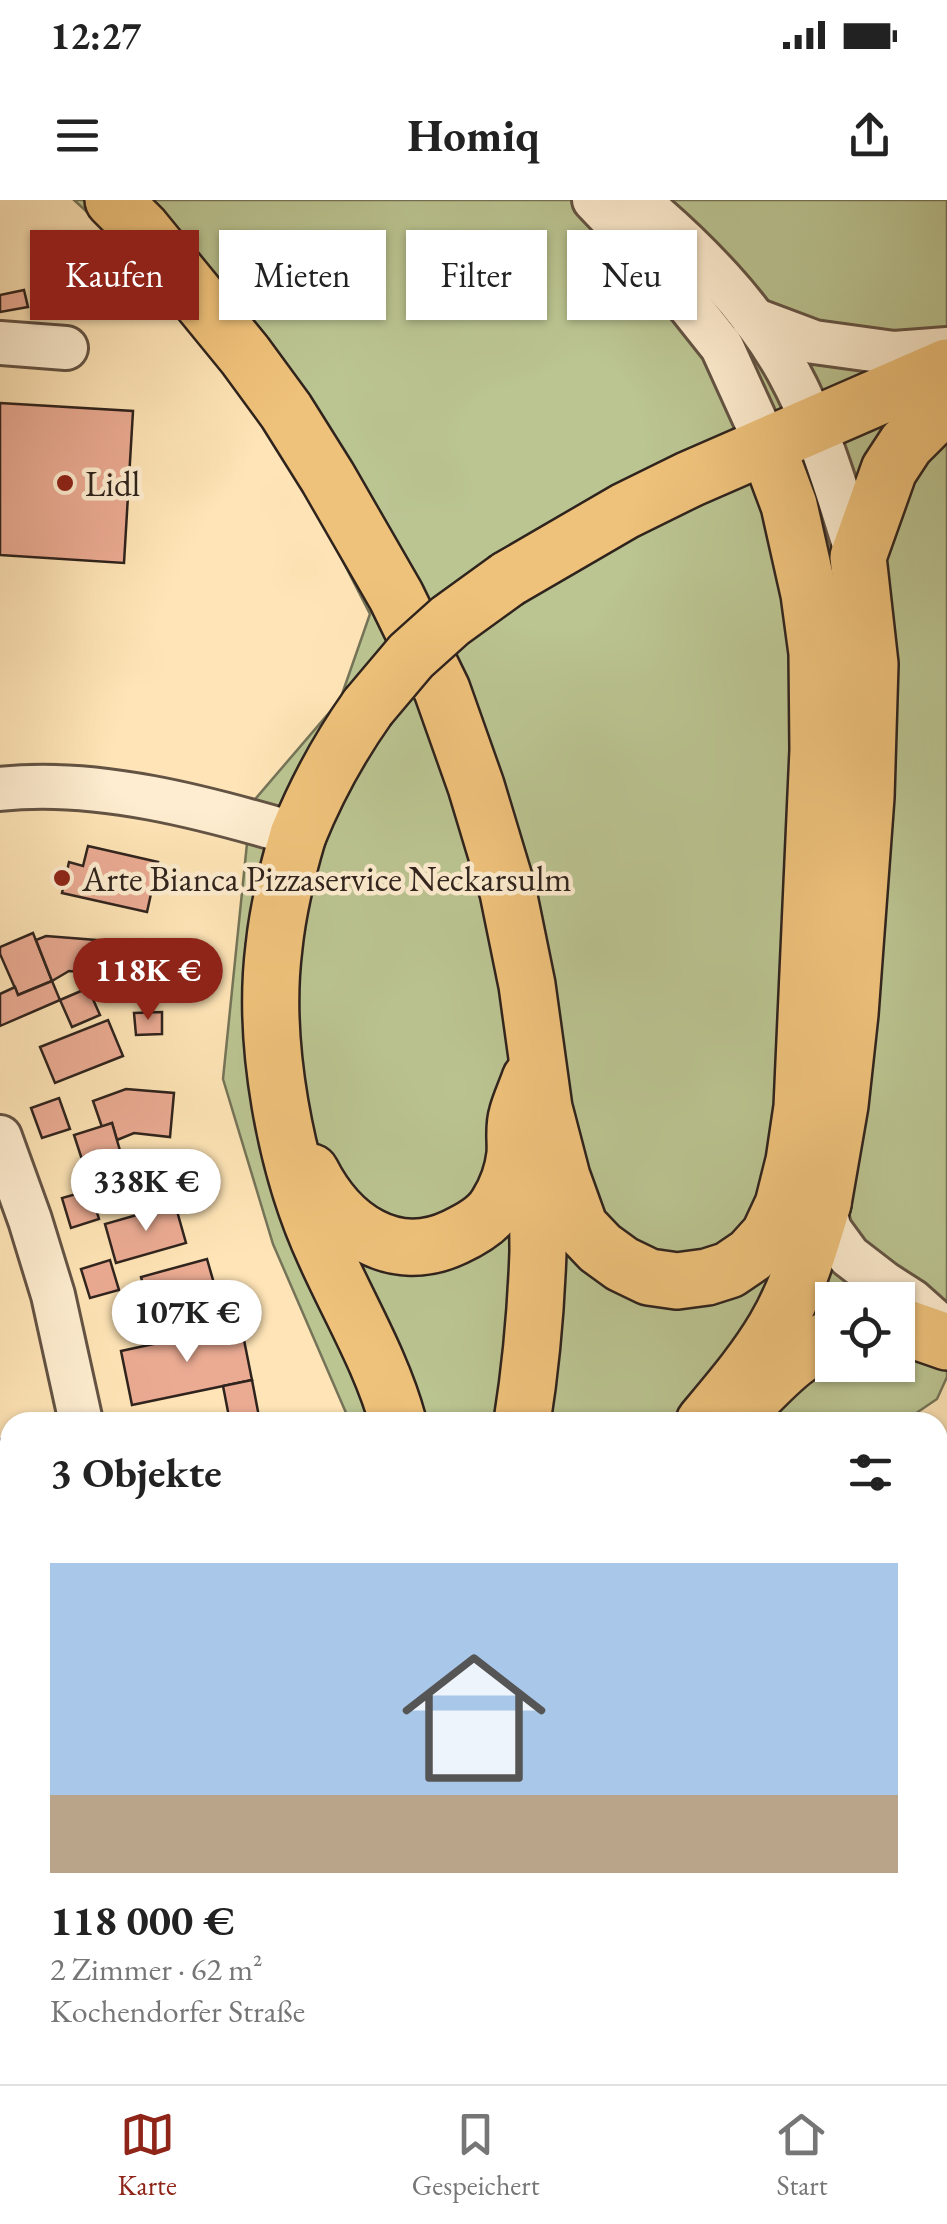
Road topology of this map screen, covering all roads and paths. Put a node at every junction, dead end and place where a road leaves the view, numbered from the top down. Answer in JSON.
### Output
{"nodes":[{"id":1,"x":113,"y":200,"type":"edge"},
{"id":2,"x":594,"y":200,"type":"edge"},
{"id":3,"x":637,"y":200,"type":"edge"},
{"id":4,"x":753,"y":319,"type":"junction"},
{"id":5,"x":0,"y":344,"type":"edge"},
{"id":6,"x":66,"y":348,"type":"dead end"},
{"id":7,"x":947,"y":350,"type":"edge"},
{"id":8,"x":947,"y":367,"type":"edge"},
{"id":9,"x":947,"y":403,"type":"edge"},
{"id":10,"x":790,"y":436,"type":"junction"},
{"id":11,"x":858,"y":557,"type":"junction"},
{"id":12,"x":0,"y":789,"type":"edge"},
{"id":13,"x":298,"y":835,"type":"junction"},
{"id":14,"x":275,"y":1065,"type":"junction"},
{"id":15,"x":541,"y":1083,"type":"junction"},
{"id":16,"x":0,"y":1138,"type":"edge"},
{"id":17,"x":562,"y":1177,"type":"junction"},
{"id":18,"x":823,"y":1203,"type":"junction"},
{"id":19,"x":15,"y":1225,"type":"edge"},
{"id":20,"x":915,"y":1331,"type":"edge"},
{"id":21,"x":947,"y":1332,"type":"edge"},
{"id":22,"x":947,"y":1342,"type":"edge"},
{"id":23,"x":815,"y":1345,"type":"edge"},
{"id":24,"x":78,"y":1412,"type":"edge"},
{"id":25,"x":394,"y":1412,"type":"edge"},
{"id":26,"x":524,"y":1412,"type":"edge"},
{"id":27,"x":557,"y":1412,"type":"edge"},
{"id":28,"x":712,"y":1412,"type":"edge"},
{"id":29,"x":738,"y":1412,"type":"edge"}],
"edges":[{"from":1,"to":15,"type":"main road"},
{"from":2,"to":10,"type":"street"},
{"from":3,"to":4,"type":"street"},
{"from":4,"to":7,"type":"street"},
{"from":4,"to":10,"type":"street"},
{"from":5,"to":6,"type":"street"},
{"from":8,"to":10,"type":"main road"},
{"from":9,"to":11,"type":"main road"},
{"from":10,"to":11,"type":"street"},
{"from":10,"to":13,"type":"main road","bridge":true},
{"from":10,"to":17,"type":"main road"},
{"from":11,"to":18,"type":"main road"},
{"from":12,"to":13,"type":"street"},
{"from":13,"to":14,"type":"main road"},
{"from":14,"to":15,"type":"main road"},
{"from":14,"to":25,"type":"main road"},
{"from":15,"to":17,"type":"main road"},
{"from":15,"to":26,"type":"main road"},
{"from":16,"to":19,"type":"street"},
{"from":17,"to":27,"type":"main road"},
{"from":18,"to":21,"type":"street"},
{"from":18,"to":28,"type":"main road"},
{"from":19,"to":24,"type":"street"},
{"from":20,"to":22,"type":"main road"},
{"from":23,"to":29,"type":"main road"}]}
